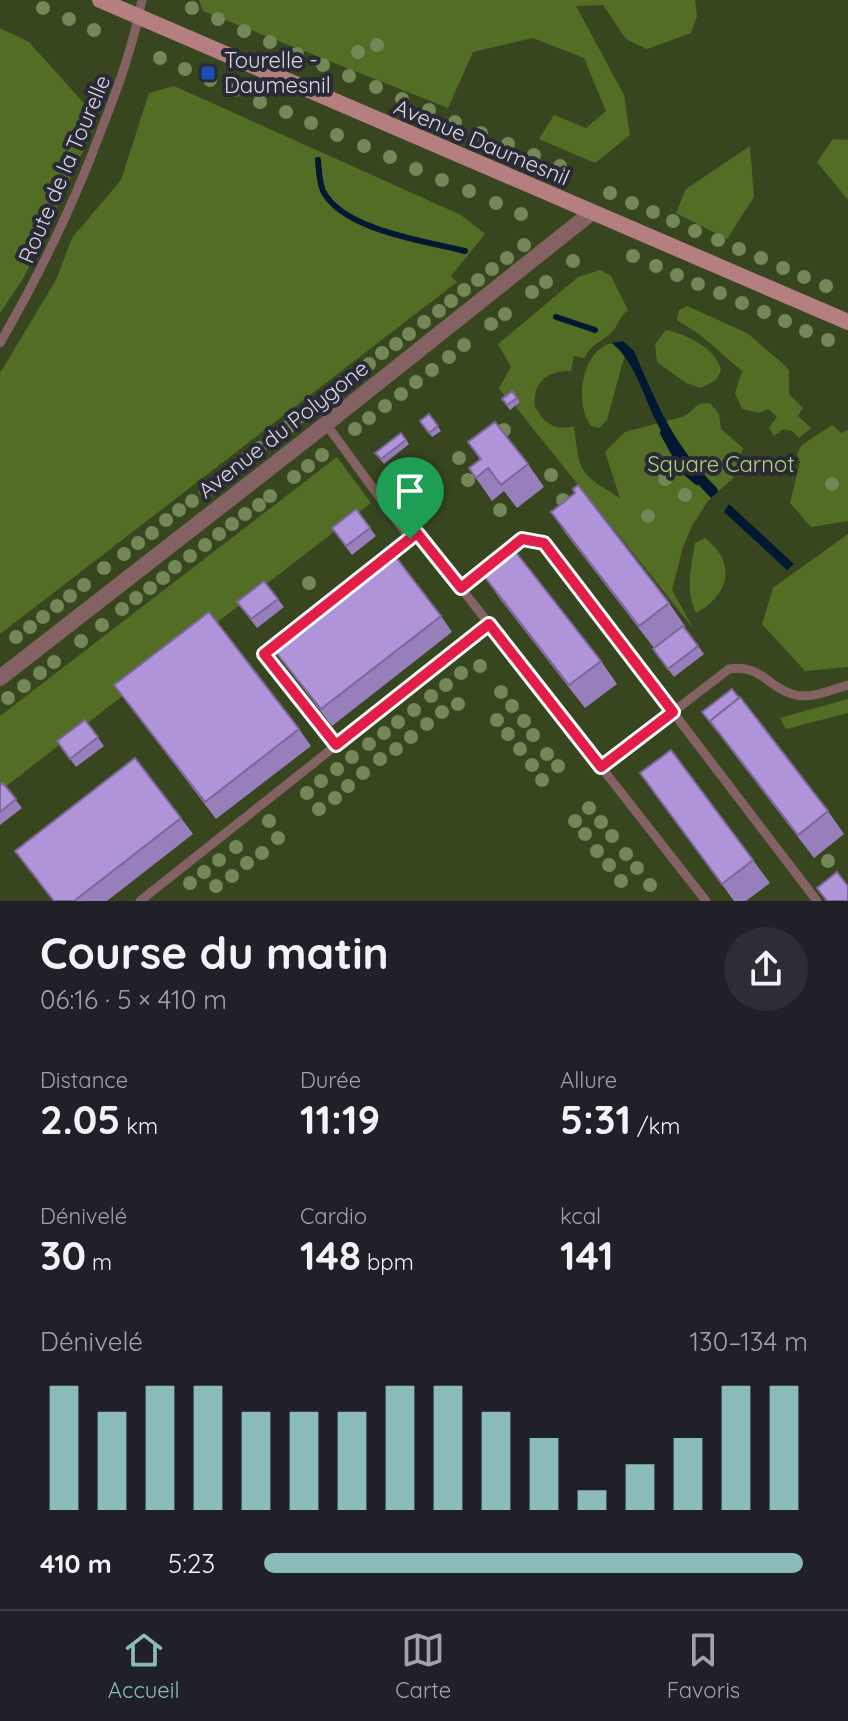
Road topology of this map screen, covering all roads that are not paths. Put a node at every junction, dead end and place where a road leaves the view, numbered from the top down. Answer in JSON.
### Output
{"nodes":[{"id":1,"x":100,"y":0,"type":"edge"},
{"id":2,"x":140,"y":8,"type":"edge"},
{"id":3,"x":591,"y":213,"type":"junction"},
{"id":4,"x":848,"y":322,"type":"edge"},
{"id":5,"x":0,"y":343,"type":"edge"},
{"id":6,"x":326,"y":424,"type":"junction"},
{"id":7,"x":410,"y":539,"type":"junction"},
{"id":8,"x":461,"y":588,"type":"junction"},
{"id":9,"x":489,"y":624,"type":"junction"},
{"id":10,"x":0,"y":678,"type":"edge"},
{"id":11,"x":848,"y":685,"type":"edge"},
{"id":12,"x":673,"y":712,"type":"junction"},
{"id":13,"x":336,"y":745,"type":"junction"},
{"id":14,"x":601,"y":767,"type":"junction"},
{"id":15,"x":140,"y":901,"type":"edge"},
{"id":16,"x":706,"y":901,"type":"edge"},
{"id":17,"x":817,"y":901,"type":"edge"}],
"edges":[{"from":1,"to":2,"type":"street","name":"Avenue Daumesnil"},
{"from":2,"to":3,"type":"street","name":"Avenue Daumesnil"},
{"from":2,"to":5,"type":"lane","name":"Route de la Tourelle"},
{"from":3,"to":4,"type":"street","name":"Avenue Daumesnil"},
{"from":3,"to":6,"type":"street","name":"Avenue du Polygone"},
{"from":6,"to":7,"type":"lane"},
{"from":6,"to":10,"type":"street","name":"Avenue du Polygone"},
{"from":7,"to":8,"type":"lane"},
{"from":7,"to":13,"type":"lane"},
{"from":8,"to":9,"type":"lane"},
{"from":8,"to":12,"type":"lane"},
{"from":9,"to":13,"type":"lane"},
{"from":9,"to":14,"type":"lane"},
{"from":11,"to":12,"type":"lane"},
{"from":12,"to":14,"type":"lane"},
{"from":12,"to":17,"type":"lane"},
{"from":13,"to":15,"type":"lane"},
{"from":14,"to":16,"type":"lane"}]}
